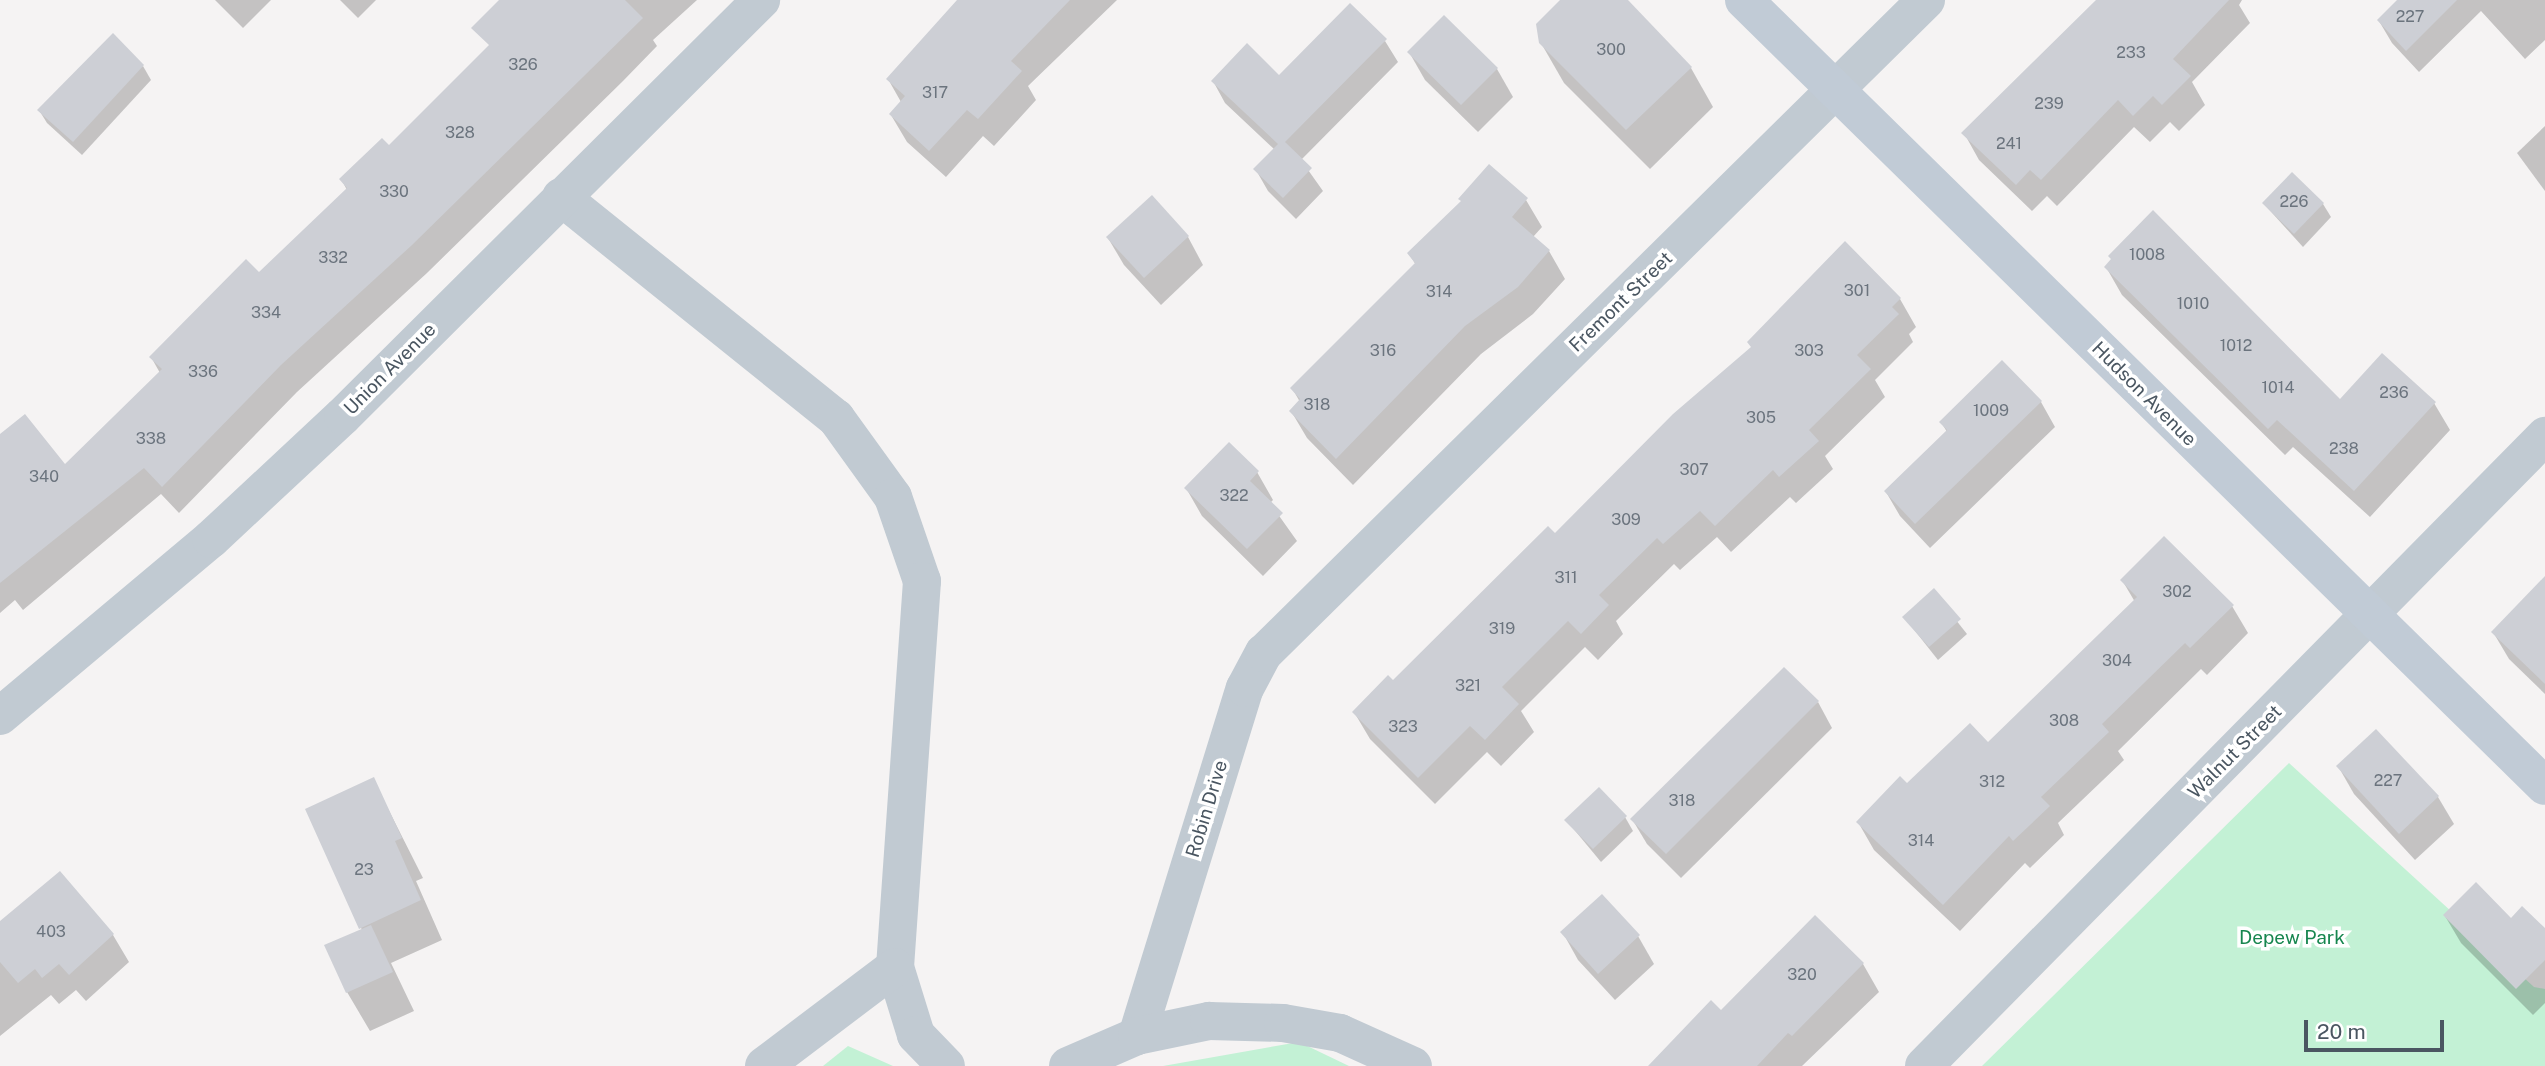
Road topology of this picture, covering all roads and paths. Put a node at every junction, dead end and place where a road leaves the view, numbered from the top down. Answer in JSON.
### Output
{"nodes":[{"id":1,"x":761,"y":0,"type":"edge"},
{"id":2,"x":1744,"y":0,"type":"edge"},
{"id":3,"x":1926,"y":0,"type":"edge"},
{"id":4,"x":1838,"y":91,"type":"junction"},
{"id":5,"x":561,"y":197,"type":"junction"},
{"id":6,"x":2545,"y":436,"type":"edge"},
{"id":7,"x":1315,"y":602,"type":"joint"},
{"id":8,"x":2370,"y":617,"type":"junction"},
{"id":9,"x":0,"y":716,"type":"edge"},
{"id":10,"x":2545,"y":786,"type":"edge"},
{"id":11,"x":895,"y":967,"type":"junction"},
{"id":12,"x":1137,"y":1036,"type":"junction"},
{"id":13,"x":764,"y":1066,"type":"edge"},
{"id":14,"x":946,"y":1066,"type":"edge"},
{"id":15,"x":1068,"y":1066,"type":"edge"},
{"id":16,"x":1413,"y":1066,"type":"edge"},
{"id":17,"x":1924,"y":1066,"type":"edge"}],
"edges":[{"from":1,"to":5,"type":"street","name":"Union Avenue"},
{"from":2,"to":4,"type":"street","name":"Hudson Avenue"},
{"from":3,"to":4,"type":"street","name":"Fremont Street"},
{"from":4,"to":7,"type":"street","name":"Fremont Street"},
{"from":4,"to":8,"type":"street","name":"Hudson Avenue"},
{"from":5,"to":9,"type":"street","name":"Union Avenue"},
{"from":5,"to":11,"type":"street"},
{"from":6,"to":8,"type":"street","name":"Walnut Street"},
{"from":7,"to":12,"type":"street","name":"Robin Drive"},
{"from":8,"to":10,"type":"street","name":"Hudson Avenue"},
{"from":8,"to":17,"type":"street","name":"Walnut Street"},
{"from":11,"to":13,"type":"street"},
{"from":11,"to":14,"type":"street"},
{"from":12,"to":15,"type":"street"},
{"from":12,"to":16,"type":"street"}]}
